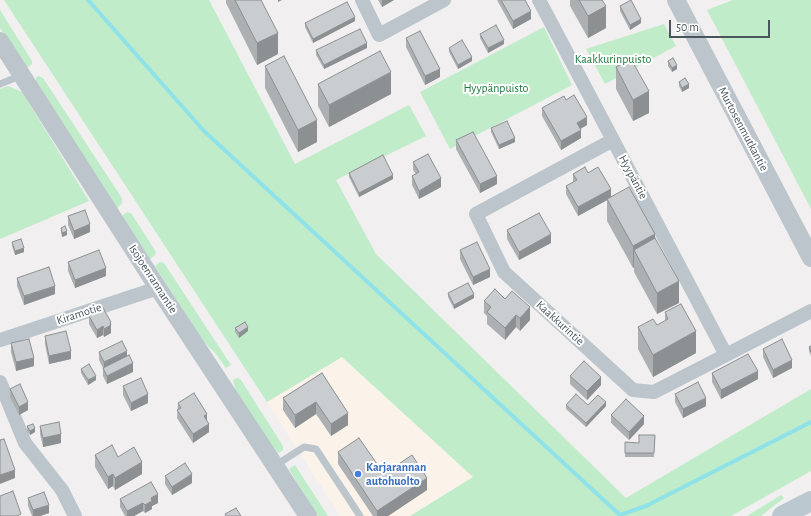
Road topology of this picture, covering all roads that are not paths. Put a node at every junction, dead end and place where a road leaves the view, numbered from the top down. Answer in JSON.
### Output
{"nodes":[{"id":1,"x":362,"y":0,"type":"edge"},
{"id":2,"x":444,"y":0,"type":"edge"},
{"id":3,"x":538,"y":0,"type":"edge"},
{"id":4,"x":676,"y":0,"type":"edge"},
{"id":5,"x":0,"y":41,"type":"edge"},
{"id":6,"x":22,"y":74,"type":"junction"},
{"id":7,"x":0,"y":84,"type":"edge"},
{"id":8,"x":613,"y":140,"type":"junction"},
{"id":9,"x":811,"y":258,"type":"edge"},
{"id":10,"x":158,"y":288,"type":"junction"},
{"id":11,"x":811,"y":311,"type":"edge"},
{"id":12,"x":0,"y":340,"type":"edge"},
{"id":13,"x":726,"y":356,"type":"junction"},
{"id":14,"x":0,"y":382,"type":"edge"},
{"id":15,"x":275,"y":466,"type":"junction"},
{"id":16,"x":811,"y":501,"type":"edge"},
{"id":17,"x":75,"y":516,"type":"edge"},
{"id":18,"x":308,"y":516,"type":"edge"},
{"id":19,"x":360,"y":516,"type":"edge"},
{"id":20,"x":782,"y":516,"type":"edge"}],
"edges":[{"from":1,"to":2,"type":"street"},
{"from":3,"to":8,"type":"street","name":"Hyypäntie"},
{"from":4,"to":9,"type":"street","name":"Murtosenmutkantie"},
{"from":5,"to":6,"type":"street","name":"Isojoenrannantie"},
{"from":6,"to":7,"type":"lane"},
{"from":6,"to":10,"type":"street","name":"Isojoenrannantie"},
{"from":8,"to":13,"type":"street","name":"Hyypäntie"},
{"from":8,"to":13,"type":"street","name":"Kaakkurintie"},
{"from":10,"to":12,"type":"street","name":"Kiramotie"},
{"from":10,"to":15,"type":"street","name":"Isojoenrannantie"},
{"from":11,"to":13,"type":"street","name":"Kaakkurintie"},
{"from":14,"to":17,"type":"street"},
{"from":15,"to":18,"type":"street","name":"Isojoenrannantie"},
{"from":15,"to":19,"type":"lane"},
{"from":16,"to":20,"type":"main road"}]}
